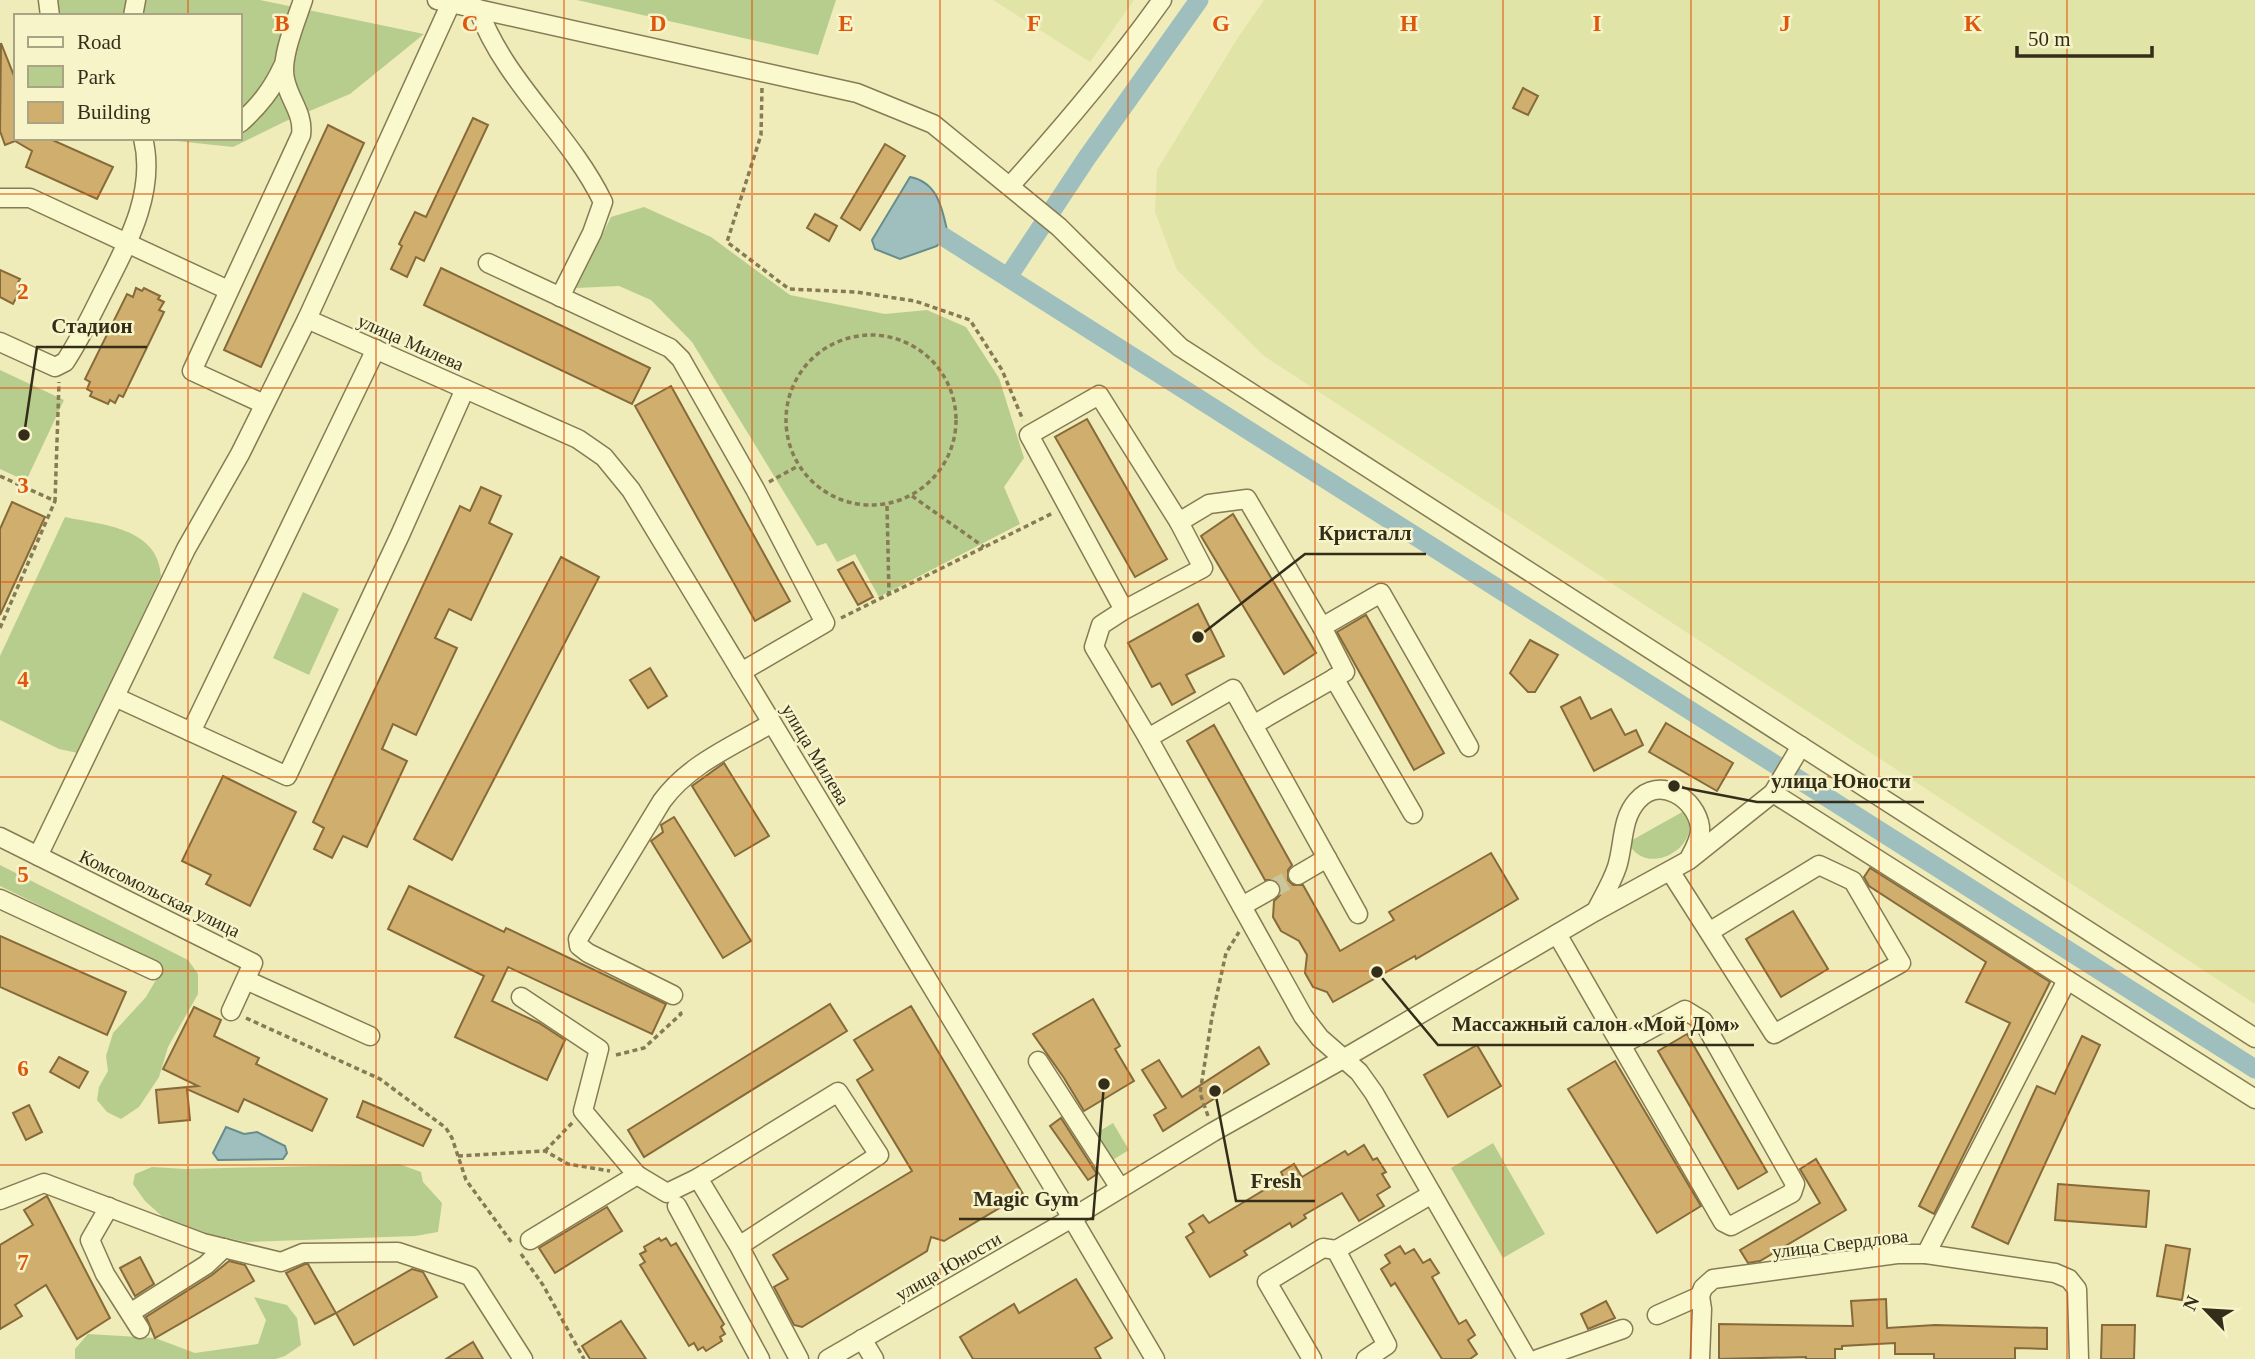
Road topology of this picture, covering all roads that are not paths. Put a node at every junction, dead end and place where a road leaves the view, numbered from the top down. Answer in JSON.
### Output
{"nodes":[{"id":1,"x":303,"y":0,"type":"edge"},
{"id":2,"x":1162,"y":0,"type":"edge"},
{"id":3,"x":444,"y":1,"type":"edge"},
{"id":4,"x":478,"y":9,"type":"junction"},
{"id":5,"x":283,"y":66,"type":"junction"},
{"id":6,"x":242,"y":121,"type":"edge"},
{"id":7,"x":143,"y":140,"type":"edge"},
{"id":8,"x":1010,"y":186,"type":"junction"},
{"id":9,"x":0,"y":198,"type":"edge"},
{"id":10,"x":128,"y":243,"type":"junction"},
{"id":11,"x":488,"y":262,"type":"dead end"},
{"id":12,"x":228,"y":290,"type":"junction"},
{"id":13,"x":560,"y":297,"type":"junction"},
{"id":14,"x":307,"y":318,"type":"junction"},
{"id":15,"x":0,"y":342,"type":"edge"},
{"id":16,"x":376,"y":349,"type":"junction"},
{"id":17,"x":465,"y":389,"type":"junction"},
{"id":18,"x":264,"y":404,"type":"junction"},
{"id":19,"x":1179,"y":522,"type":"junction"},
{"id":20,"x":1124,"y":610,"type":"junction"},
{"id":21,"x":1322,"y":627,"type":"junction"},
{"id":22,"x":741,"y":672,"type":"junction"},
{"id":23,"x":1334,"y":678,"type":"junction"},
{"id":24,"x":115,"y":697,"type":"junction"},
{"id":25,"x":772,"y":723,"type":"junction"},
{"id":26,"x":1253,"y":726,"type":"junction"},
{"id":27,"x":191,"y":732,"type":"junction"},
{"id":28,"x":1148,"y":738,"type":"junction"},
{"id":29,"x":1469,"y":747,"type":"dead end"},
{"id":30,"x":1799,"y":750,"type":"junction"},
{"id":31,"x":1775,"y":790,"type":"junction"},
{"id":32,"x":1413,"y":814,"type":"dead end"},
{"id":33,"x":0,"y":837,"type":"edge"},
{"id":34,"x":38,"y":856,"type":"junction"},
{"id":35,"x":1327,"y":858,"type":"junction"},
{"id":36,"x":1689,"y":860,"type":"junction"},
{"id":37,"x":1670,"y":871,"type":"junction"},
{"id":38,"x":1298,"y":875,"type":"tunnel mouth"},
{"id":39,"x":1270,"y":890,"type":"tunnel mouth"},
{"id":40,"x":0,"y":899,"type":"edge"},
{"id":41,"x":1596,"y":911,"type":"junction"},
{"id":42,"x":1245,"y":912,"type":"junction"},
{"id":43,"x":1358,"y":914,"type":"dead end"},
{"id":44,"x":1709,"y":932,"type":"junction"},
{"id":45,"x":1557,"y":934,"type":"junction"},
{"id":46,"x":153,"y":970,"type":"dead end"},
{"id":47,"x":2067,"y":979,"type":"junction"},
{"id":48,"x":246,"y":980,"type":"junction"},
{"id":49,"x":673,"y":995,"type":"road end"},
{"id":50,"x":521,"y":997,"type":"dead end"},
{"id":51,"x":231,"y":1011,"type":"road end"},
{"id":52,"x":370,"y":1036,"type":"dead end"},
{"id":53,"x":2255,"y":1038,"type":"edge"},
{"id":54,"x":1621,"y":1045,"type":"junction"},
{"id":55,"x":1343,"y":1059,"type":"junction"},
{"id":56,"x":1038,"y":1061,"type":"dead end"},
{"id":57,"x":2255,"y":1099,"type":"edge"},
{"id":58,"x":637,"y":1175,"type":"junction"},
{"id":59,"x":698,"y":1178,"type":"junction"},
{"id":60,"x":1120,"y":1188,"type":"junction"},
{"id":61,"x":1432,"y":1194,"type":"junction"},
{"id":62,"x":0,"y":1200,"type":"edge"},
{"id":63,"x":677,"y":1206,"type":"dead end"},
{"id":64,"x":109,"y":1207,"type":"junction"},
{"id":65,"x":1072,"y":1218,"type":"junction"},
{"id":66,"x":530,"y":1240,"type":"dead end"},
{"id":67,"x":739,"y":1246,"type":"junction"},
{"id":68,"x":224,"y":1248,"type":"junction"},
{"id":69,"x":1336,"y":1250,"type":"junction"},
{"id":70,"x":1926,"y":1254,"type":"junction"},
{"id":71,"x":1700,"y":1296,"type":"junction"},
{"id":72,"x":130,"y":1313,"type":"junction"},
{"id":73,"x":1657,"y":1315,"type":"dead end"},
{"id":74,"x":140,"y":1329,"type":"dead end"},
{"id":75,"x":1623,"y":1329,"type":"dead end"},
{"id":76,"x":862,"y":1339,"type":"junction"},
{"id":77,"x":523,"y":1359,"type":"edge"},
{"id":78,"x":760,"y":1359,"type":"edge"},
{"id":79,"x":799,"y":1359,"type":"edge"},
{"id":80,"x":828,"y":1359,"type":"edge"},
{"id":81,"x":874,"y":1359,"type":"edge"},
{"id":82,"x":1155,"y":1359,"type":"edge"},
{"id":83,"x":1312,"y":1359,"type":"edge"},
{"id":84,"x":1366,"y":1359,"type":"edge"},
{"id":85,"x":1527,"y":1359,"type":"edge"},
{"id":86,"x":1538,"y":1359,"type":"edge"},
{"id":87,"x":1700,"y":1359,"type":"edge"},
{"id":88,"x":2079,"y":1359,"type":"edge"}],
"edges":[{"from":1,"to":5,"type":"street"},
{"from":2,"to":8,"type":"street"},
{"from":3,"to":4,"type":"street"},
{"from":3,"to":14,"type":"street"},
{"from":4,"to":8,"type":"street"},
{"from":4,"to":13,"type":"street"},
{"from":5,"to":6,"type":"street"},
{"from":5,"to":12,"type":"street"},
{"from":7,"to":10,"type":"street"},
{"from":8,"to":30,"type":"street"},
{"from":9,"to":10,"type":"street"},
{"from":10,"to":12,"type":"street"},
{"from":10,"to":15,"type":"street"},
{"from":11,"to":13,"type":"street"},
{"from":12,"to":18,"type":"street"},
{"from":13,"to":22,"type":"street"},
{"from":14,"to":16,"type":"street","name":"улица Милева"},
{"from":14,"to":18,"type":"street"},
{"from":16,"to":17,"type":"street","name":"улица Милева"},
{"from":16,"to":27,"type":"street"},
{"from":17,"to":22,"type":"street","name":"улица Милева"},
{"from":17,"to":27,"type":"street"},
{"from":18,"to":24,"type":"street"},
{"from":19,"to":20,"type":"street"},
{"from":19,"to":20,"type":"street"},
{"from":19,"to":21,"type":"street"},
{"from":20,"to":28,"type":"street"},
{"from":21,"to":23,"type":"street"},
{"from":21,"to":29,"type":"street"},
{"from":22,"to":25,"type":"street","name":"улица Милева"},
{"from":23,"to":26,"type":"street"},
{"from":23,"to":32,"type":"street"},
{"from":24,"to":27,"type":"street"},
{"from":24,"to":34,"type":"street"},
{"from":25,"to":49,"type":"street"},
{"from":25,"to":65,"type":"street","name":"улица Милева"},
{"from":26,"to":28,"type":"street"},
{"from":26,"to":35,"type":"street"},
{"from":28,"to":42,"type":"street"},
{"from":30,"to":31,"type":"street"},
{"from":30,"to":53,"type":"street"},
{"from":31,"to":36,"type":"street","name":"улица Юности"},
{"from":31,"to":47,"type":"street"},
{"from":33,"to":34,"type":"street","name":"Комсомольская улица"},
{"from":34,"to":48,"type":"street","name":"Комсомольская улица"},
{"from":35,"to":38,"type":"street"},
{"from":35,"to":43,"type":"street"},
{"from":36,"to":37,"type":"street","name":"улица Юности"},
{"from":36,"to":41,"type":"street"},
{"from":37,"to":41,"type":"street","name":"улица Юности"},
{"from":37,"to":44,"type":"street"},
{"from":39,"to":42,"type":"street"},
{"from":40,"to":46,"type":"street"},
{"from":41,"to":45,"type":"street","name":"улица Юности"},
{"from":42,"to":55,"type":"street"},
{"from":44,"to":44,"type":"street"},
{"from":45,"to":54,"type":"street"},
{"from":45,"to":55,"type":"street","name":"улица Юности"},
{"from":47,"to":57,"type":"street"},
{"from":47,"to":70,"type":"street"},
{"from":48,"to":51,"type":"street"},
{"from":48,"to":52,"type":"street"},
{"from":50,"to":58,"type":"street"},
{"from":54,"to":54,"type":"street"},
{"from":55,"to":60,"type":"street","name":"улица Юности"},
{"from":55,"to":61,"type":"street"},
{"from":56,"to":60,"type":"street"},
{"from":58,"to":59,"type":"street"},
{"from":58,"to":66,"type":"street"},
{"from":59,"to":67,"type":"street"},
{"from":59,"to":67,"type":"street"},
{"from":60,"to":65,"type":"street","name":"улица Юности"},
{"from":61,"to":69,"type":"street"},
{"from":61,"to":85,"type":"street"},
{"from":62,"to":64,"type":"street"},
{"from":63,"to":78,"type":"street"},
{"from":64,"to":68,"type":"street"},
{"from":64,"to":72,"type":"street"},
{"from":65,"to":76,"type":"street","name":"улица Юности"},
{"from":65,"to":82,"type":"street","name":"улица Милева"},
{"from":67,"to":79,"type":"street"},
{"from":68,"to":72,"type":"street"},
{"from":68,"to":77,"type":"street"},
{"from":69,"to":83,"type":"street"},
{"from":69,"to":84,"type":"street"},
{"from":70,"to":71,"type":"street","name":"улица Свердлова"},
{"from":70,"to":88,"type":"street","name":"улица Свердлова"},
{"from":71,"to":73,"type":"street","name":"улица Свердлова"},
{"from":71,"to":87,"type":"street"},
{"from":72,"to":74,"type":"street"},
{"from":75,"to":86,"type":"street"},
{"from":76,"to":80,"type":"street","name":"улица Юности"},
{"from":76,"to":81,"type":"street"}]}
